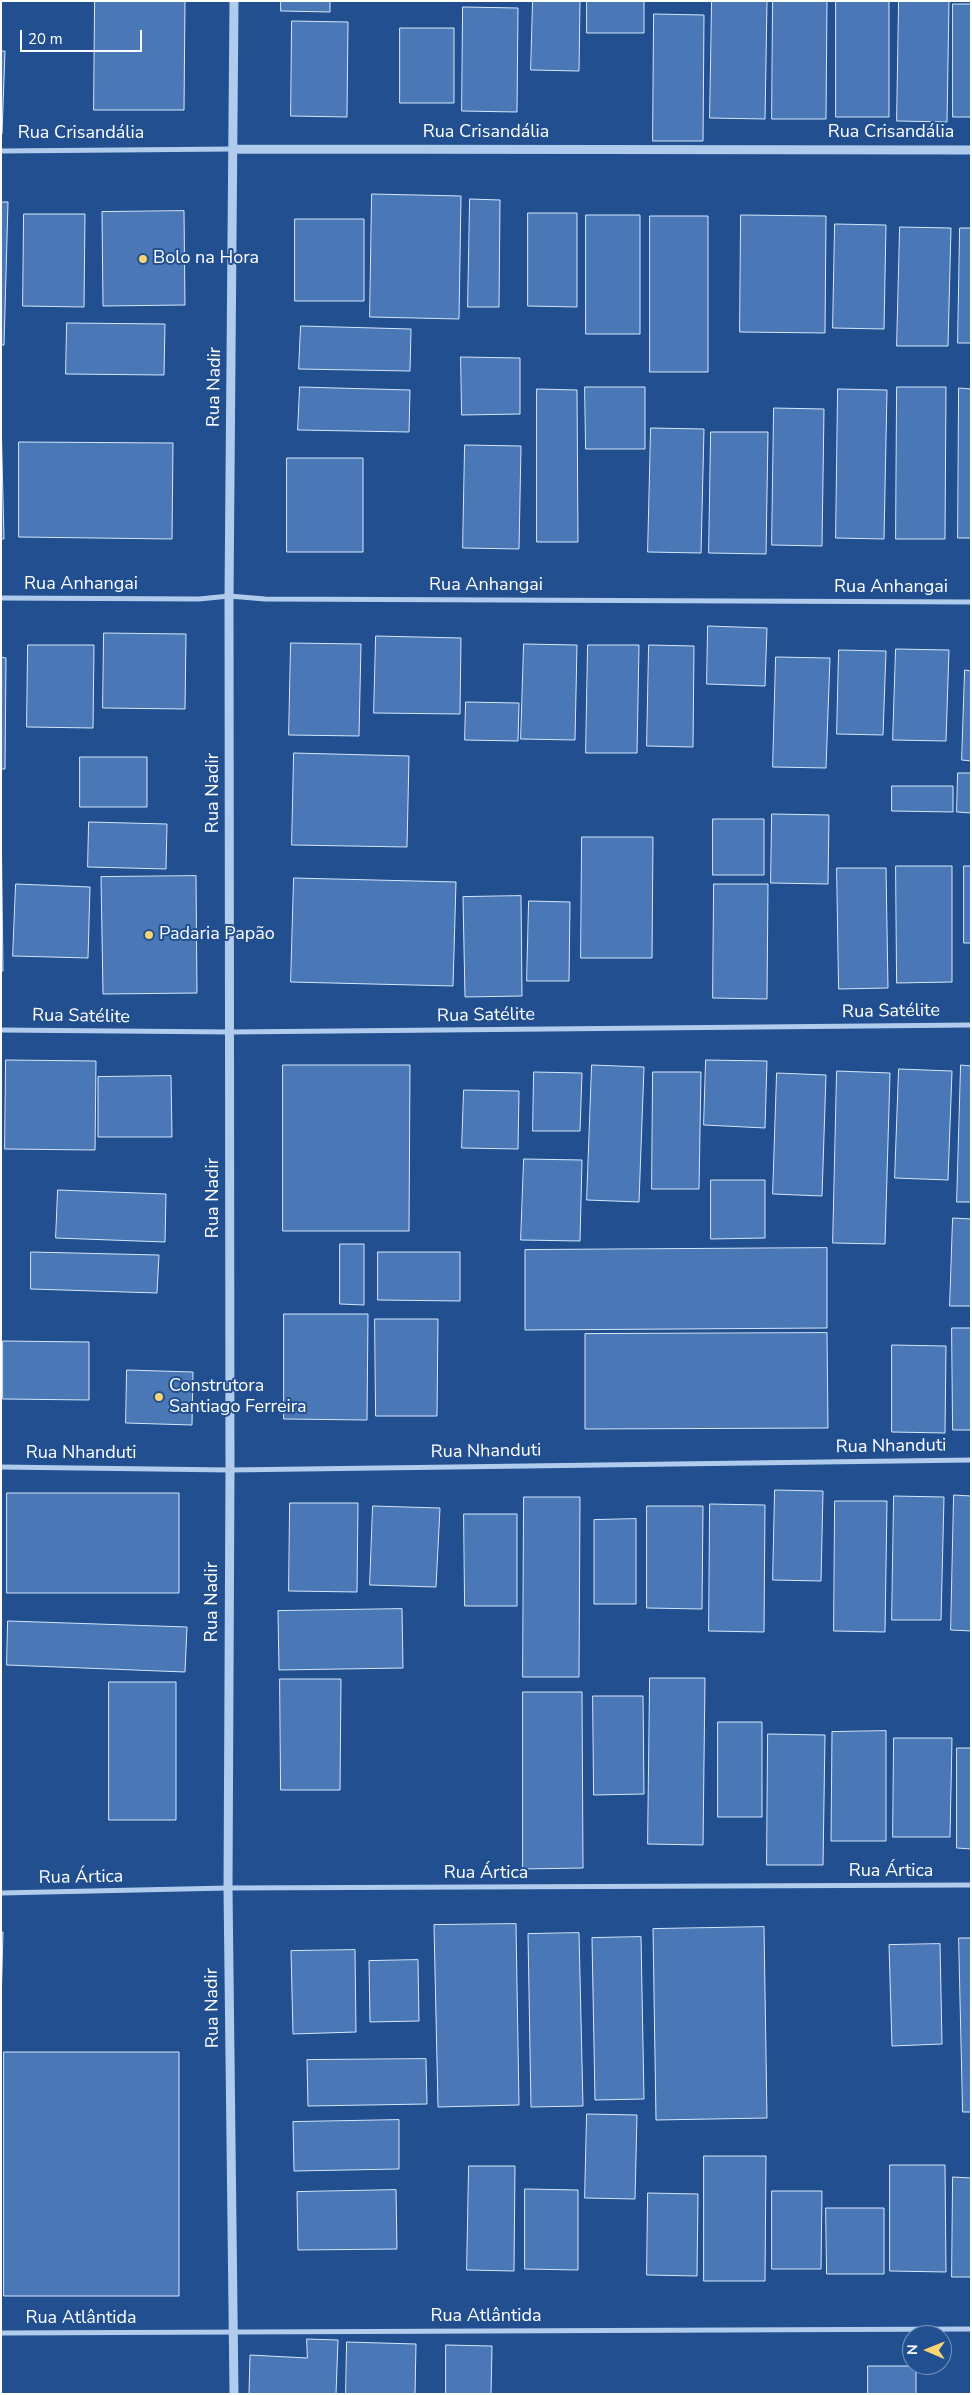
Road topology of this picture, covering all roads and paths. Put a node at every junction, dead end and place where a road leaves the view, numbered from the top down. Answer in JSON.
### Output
{"nodes":[{"id":1,"x":234,"y":1,"type":"edge"},
{"id":2,"x":234,"y":149,"type":"junction"},
{"id":3,"x":971,"y":150,"type":"edge"},
{"id":4,"x":1,"y":151,"type":"edge"},
{"id":5,"x":229,"y":596,"type":"junction"},
{"id":6,"x":1,"y":598,"type":"edge"},
{"id":7,"x":971,"y":602,"type":"edge"},
{"id":8,"x":971,"y":1025,"type":"edge"},
{"id":9,"x":1,"y":1030,"type":"edge"},
{"id":10,"x":230,"y":1032,"type":"junction"},
{"id":11,"x":971,"y":1460,"type":"edge"},
{"id":12,"x":1,"y":1467,"type":"edge"},
{"id":13,"x":230,"y":1470,"type":"junction"},
{"id":14,"x":971,"y":1885,"type":"edge"},
{"id":15,"x":228,"y":1888,"type":"junction"},
{"id":16,"x":1,"y":1893,"type":"edge"},
{"id":17,"x":971,"y":2329,"type":"edge"},
{"id":18,"x":234,"y":2331,"type":"junction"},
{"id":19,"x":1,"y":2333,"type":"edge"},
{"id":20,"x":234,"y":2394,"type":"edge"}],
"edges":[{"from":1,"to":2,"type":"street","name":"Rua Nadir"},
{"from":2,"to":3,"type":"street","name":"Rua Crisandália"},
{"from":2,"to":4,"type":"street","name":"Rua Crisandália"},
{"from":2,"to":5,"type":"street","name":"Rua Nadir"},
{"from":5,"to":6,"type":"street","name":"Rua Anhangai"},
{"from":5,"to":7,"type":"street","name":"Rua Anhangai"},
{"from":5,"to":10,"type":"street","name":"Rua Nadir"},
{"from":8,"to":10,"type":"street","name":"Rua Satélite"},
{"from":9,"to":10,"type":"street","name":"Rua Satélite"},
{"from":10,"to":13,"type":"street","name":"Rua Nadir"},
{"from":11,"to":13,"type":"street","name":"Rua Nhanduti"},
{"from":12,"to":13,"type":"street","name":"Rua Nhanduti"},
{"from":13,"to":15,"type":"street","name":"Rua Nadir"},
{"from":14,"to":15,"type":"street","name":"Rua Ártica"},
{"from":15,"to":16,"type":"street","name":"Rua Ártica"},
{"from":15,"to":18,"type":"street","name":"Rua Nadir"},
{"from":17,"to":18,"type":"street","name":"Rua Atlântida"},
{"from":18,"to":19,"type":"street","name":"Rua Atlântida"},
{"from":18,"to":20,"type":"street","name":"Rua Nadir"}]}
